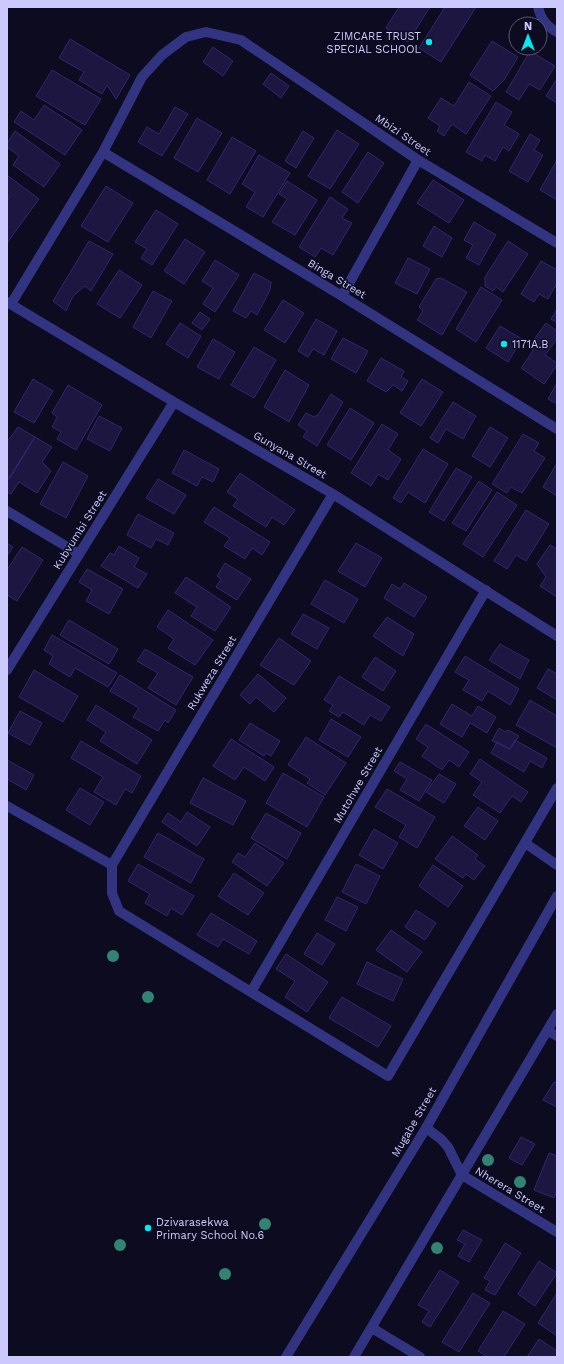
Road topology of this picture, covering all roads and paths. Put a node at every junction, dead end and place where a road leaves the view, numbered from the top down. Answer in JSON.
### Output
{"nodes":[{"id":1,"x":538,"y":7,"type":"edge"},
{"id":2,"x":557,"y":32,"type":"edge"},
{"id":3,"x":104,"y":152,"type":"junction"},
{"id":4,"x":418,"y":160,"type":"junction"},
{"id":5,"x":557,"y":242,"type":"edge"},
{"id":6,"x":342,"y":296,"type":"junction"},
{"id":7,"x":9,"y":303,"type":"edge"},
{"id":8,"x":174,"y":402,"type":"junction"},
{"id":9,"x":557,"y":429,"type":"edge"},
{"id":10,"x":333,"y":494,"type":"junction"},
{"id":11,"x":7,"y":511,"type":"edge"},
{"id":12,"x":78,"y":554,"type":"junction"},
{"id":13,"x":486,"y":590,"type":"junction"},
{"id":14,"x":557,"y":636,"type":"edge"},
{"id":15,"x":7,"y":670,"type":"edge"},
{"id":16,"x":557,"y":788,"type":"edge"},
{"id":17,"x":7,"y":806,"type":"edge"},
{"id":18,"x":525,"y":843,"type":"junction"},
{"id":19,"x":112,"y":865,"type":"junction"},
{"id":20,"x":557,"y":865,"type":"edge"},
{"id":21,"x":557,"y":896,"type":"edge"},
{"id":22,"x":251,"y":992,"type":"junction"},
{"id":23,"x":557,"y":1014,"type":"edge"},
{"id":24,"x":548,"y":1031,"type":"junction"},
{"id":25,"x":557,"y":1036,"type":"edge"},
{"id":26,"x":426,"y":1128,"type":"junction"},
{"id":27,"x":462,"y":1175,"type":"junction"},
{"id":28,"x":557,"y":1232,"type":"edge"},
{"id":29,"x":372,"y":1328,"type":"junction"},
{"id":30,"x":286,"y":1357,"type":"edge"},
{"id":31,"x":354,"y":1357,"type":"edge"},
{"id":32,"x":420,"y":1357,"type":"edge"}],
"edges":[{"from":1,"to":2,"type":"street"},
{"from":3,"to":4,"type":"street","name":"Mbizi Street"},
{"from":3,"to":6,"type":"street","name":"Binga Street"},
{"from":3,"to":7,"type":"street"},
{"from":4,"to":5,"type":"street","name":"Mbizi Street"},
{"from":4,"to":6,"type":"street"},
{"from":6,"to":9,"type":"street","name":"Binga Street"},
{"from":7,"to":8,"type":"street","name":"Gunyana Street"},
{"from":8,"to":10,"type":"street","name":"Gunyana Street"},
{"from":8,"to":12,"type":"street","name":"Kubvumbi Street"},
{"from":10,"to":13,"type":"street","name":"Gunyana Street"},
{"from":10,"to":19,"type":"street","name":"Rukweza Street"},
{"from":11,"to":12,"type":"street"},
{"from":12,"to":15,"type":"street","name":"Kubvumbi Street"},
{"from":13,"to":14,"type":"street","name":"Gunyana Street"},
{"from":13,"to":22,"type":"street","name":"Mutohwe Street"},
{"from":16,"to":18,"type":"street"},
{"from":17,"to":19,"type":"street"},
{"from":18,"to":20,"type":"street"},
{"from":18,"to":22,"type":"street"},
{"from":19,"to":22,"type":"street"},
{"from":21,"to":26,"type":"street","name":"Mugabe Street"},
{"from":23,"to":24,"type":"street"},
{"from":24,"to":25,"type":"street"},
{"from":24,"to":27,"type":"street"},
{"from":26,"to":27,"type":"street","name":"Nherera Street"},
{"from":26,"to":30,"type":"street","name":"Mugabe Street"},
{"from":27,"to":28,"type":"street","name":"Nherera Street"},
{"from":27,"to":29,"type":"street"},
{"from":29,"to":31,"type":"street"},
{"from":29,"to":32,"type":"street"}]}
